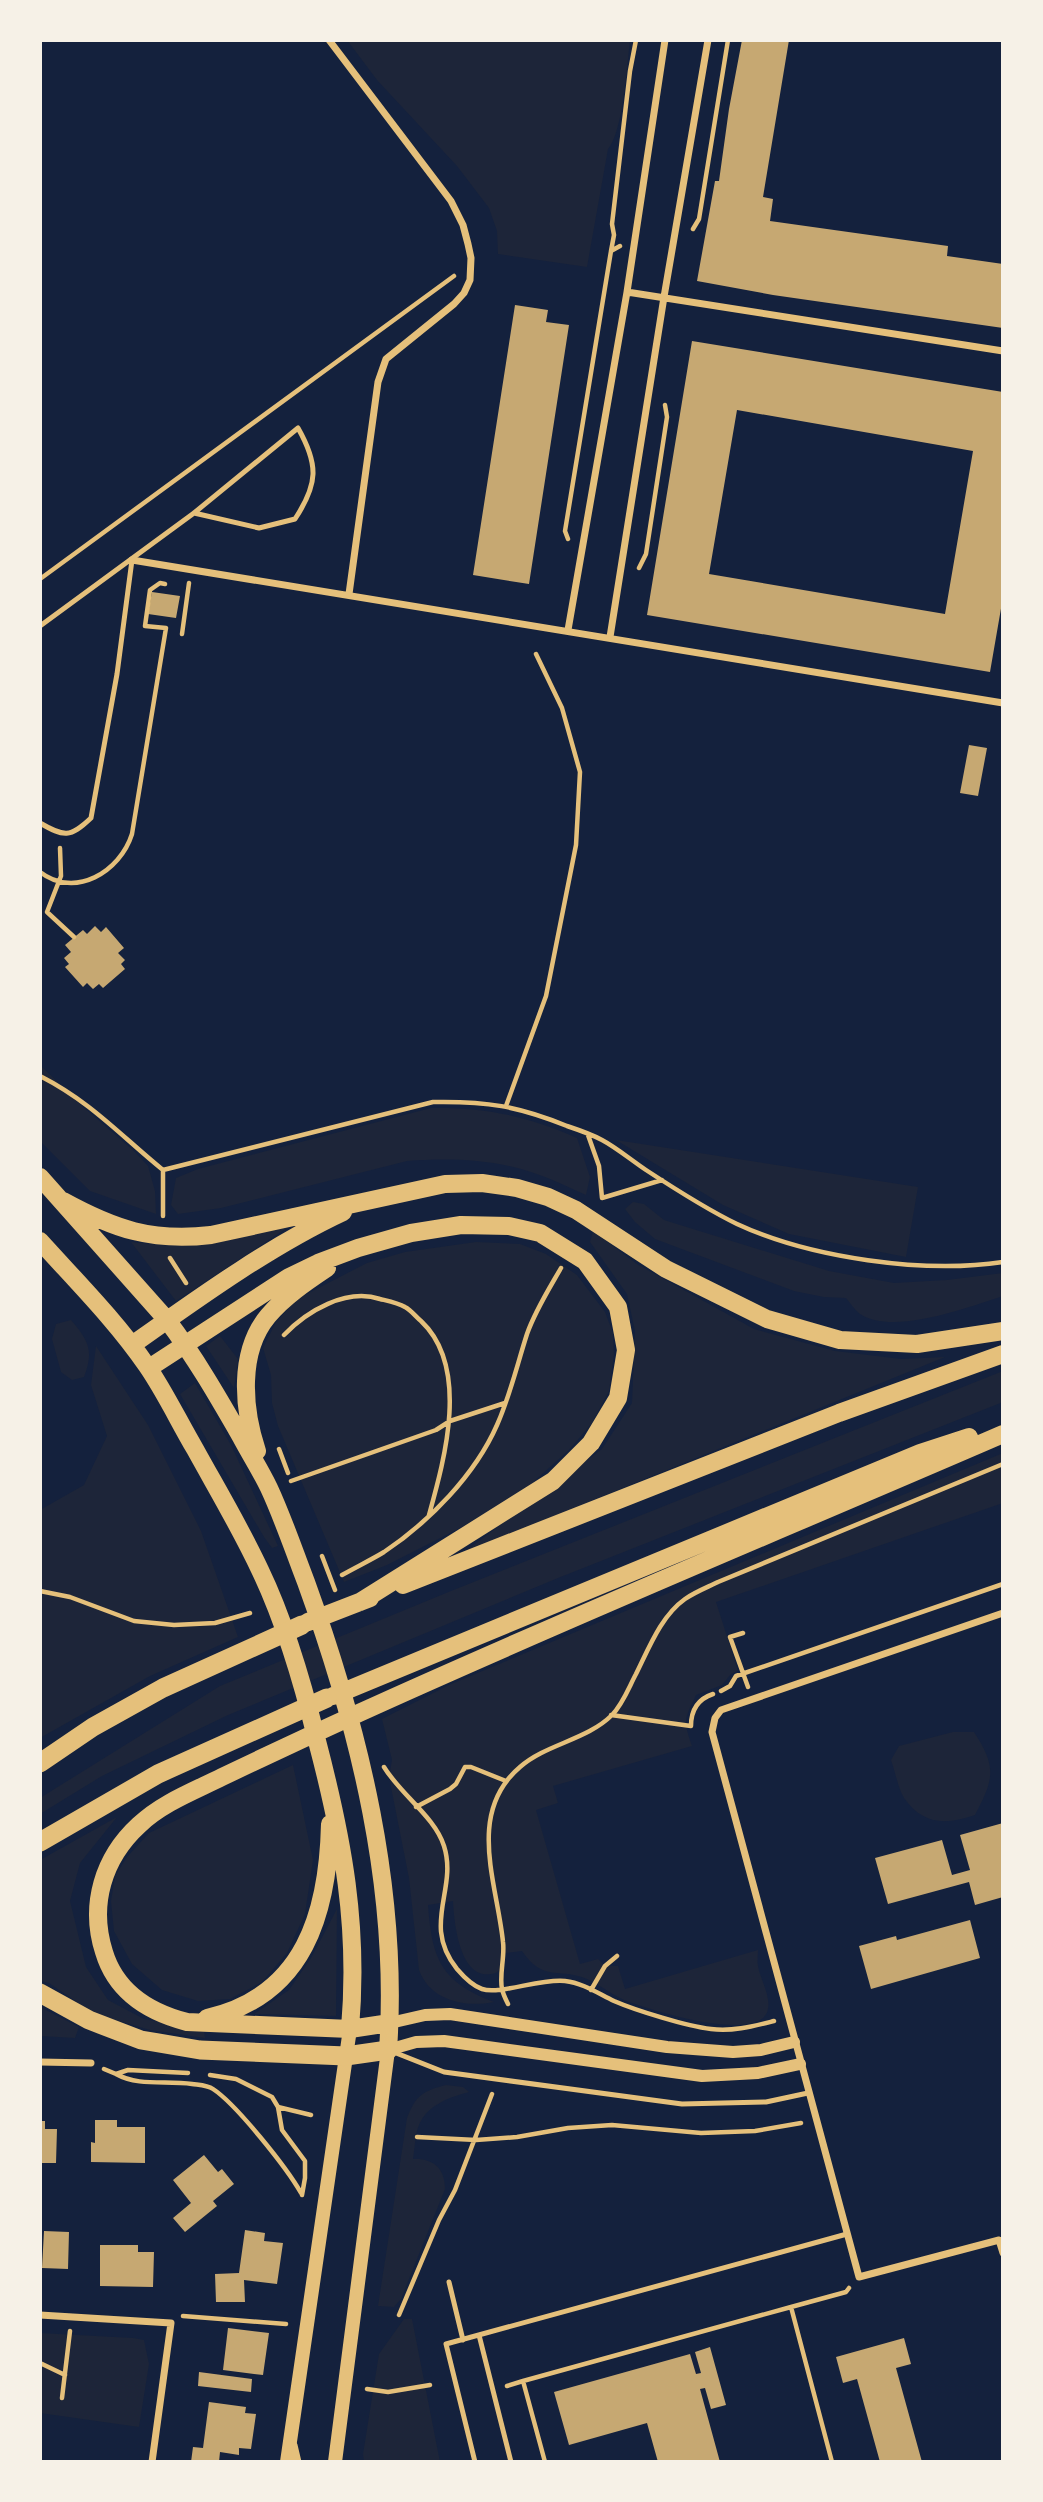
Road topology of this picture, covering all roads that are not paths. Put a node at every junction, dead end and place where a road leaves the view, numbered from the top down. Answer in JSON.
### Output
{"nodes":[{"id":1,"x":330,"y":40,"type":"edge"},
{"id":2,"x":665,"y":40,"type":"edge"},
{"id":3,"x":708,"y":40,"type":"edge"},
{"id":4,"x":627,"y":292,"type":"junction"},
{"id":5,"x":664,"y":297,"type":"junction"},
{"id":6,"x":1003,"y":351,"type":"edge"},
{"id":7,"x":194,"y":513,"type":"junction"},
{"id":8,"x":132,"y":559,"type":"junction"},
{"id":9,"x":349,"y":594,"type":"junction"},
{"id":10,"x":40,"y":626,"type":"edge"},
{"id":11,"x":568,"y":630,"type":"junction"},
{"id":12,"x":610,"y":637,"type":"junction"},
{"id":13,"x":1003,"y":703,"type":"edge"},
{"id":14,"x":40,"y":823,"type":"edge"},
{"id":15,"x":40,"y":1177,"type":"edge"},
{"id":16,"x":63,"y":1200,"type":"junction"},
{"id":17,"x":369,"y":1200,"type":"junction"},
{"id":18,"x":40,"y":1241,"type":"edge"},
{"id":19,"x":358,"y":1248,"type":"junction"},
{"id":20,"x":167,"y":1320,"type":"junction"},
{"id":21,"x":1003,"y":1331,"type":"edge"},
{"id":22,"x":185,"y":1344,"type":"junction"},
{"id":23,"x":132,"y":1345,"type":"junction"},
{"id":24,"x":1003,"y":1354,"type":"edge"},
{"id":25,"x":149,"y":1368,"type":"junction"},
{"id":26,"x":1003,"y":1426,"type":"edge"},
{"id":27,"x":1003,"y":1434,"type":"edge"},
{"id":28,"x":269,"y":1487,"type":"junction"},
{"id":29,"x":360,"y":1602,"type":"junction"},
{"id":30,"x":1003,"y":1613,"type":"edge"},
{"id":31,"x":302,"y":1625,"type":"joint"},
{"id":32,"x":327,"y":1698,"type":"joint"},
{"id":33,"x":40,"y":1763,"type":"edge"},
{"id":34,"x":330,"y":1793,"type":"junction"},
{"id":35,"x":40,"y":1842,"type":"edge"},
{"id":36,"x":40,"y":1993,"type":"edge"},
{"id":37,"x":187,"y":2022,"type":"junction"},
{"id":38,"x":390,"y":2023,"type":"junction"},
{"id":39,"x":350,"y":2029,"type":"junction"},
{"id":40,"x":794,"y":2042,"type":"junction"},
{"id":41,"x":388,"y":2050,"type":"junction"},
{"id":42,"x":346,"y":2056,"type":"junction"},
{"id":43,"x":40,"y":2062,"type":"edge"},
{"id":44,"x":90,"y":2063,"type":"road end"},
{"id":45,"x":800,"y":2064,"type":"junction"},
{"id":46,"x":808,"y":2093,"type":"junction"},
{"id":47,"x":847,"y":2234,"type":"junction"},
{"id":48,"x":1003,"y":2253,"type":"edge"},
{"id":49,"x":449,"y":2282,"type":"dead end"},
{"id":50,"x":40,"y":2315,"type":"edge"},
{"id":51,"x":479,"y":2335,"type":"junction"},
{"id":52,"x":463,"y":2340,"type":"junction"},
{"id":53,"x":291,"y":2434,"type":"junction"},
{"id":54,"x":152,"y":2462,"type":"edge"},
{"id":55,"x":287,"y":2462,"type":"edge"},
{"id":56,"x":298,"y":2462,"type":"edge"},
{"id":57,"x":335,"y":2462,"type":"edge"},
{"id":58,"x":475,"y":2462,"type":"edge"},
{"id":59,"x":511,"y":2462,"type":"edge"}],
"edges":[{"from":1,"to":9,"type":"street"},
{"from":2,"to":4,"type":"street"},
{"from":3,"to":5,"type":"street"},
{"from":4,"to":5,"type":"street"},
{"from":4,"to":11,"type":"street"},
{"from":5,"to":6,"type":"street"},
{"from":5,"to":12,"type":"street"},
{"from":7,"to":7,"type":"lane"},
{"from":7,"to":8,"type":"lane"},
{"from":8,"to":9,"type":"street"},
{"from":8,"to":10,"type":"lane"},
{"from":8,"to":14,"type":"lane"},
{"from":9,"to":11,"type":"street"},
{"from":11,"to":12,"type":"street"},
{"from":12,"to":13,"type":"street"},
{"from":15,"to":16,"type":"main road"},
{"from":16,"to":17,"type":"main road"},
{"from":16,"to":20,"type":"main road"},
{"from":17,"to":20,"type":"main road"},
{"from":17,"to":21,"type":"main road"},
{"from":18,"to":23,"type":"main road"},
{"from":19,"to":22,"type":"main road"},
{"from":19,"to":28,"type":"main road"},
{"from":19,"to":29,"type":"main road"},
{"from":20,"to":22,"type":"main road"},
{"from":20,"to":23,"type":"main road"},
{"from":22,"to":25,"type":"main road"},
{"from":22,"to":28,"type":"main road"},
{"from":23,"to":25,"type":"main road"},
{"from":24,"to":29,"type":"main road"},
{"from":25,"to":34,"type":"main road"},
{"from":26,"to":32,"type":"main road"},
{"from":27,"to":37,"type":"main road"},
{"from":28,"to":38,"type":"main road"},
{"from":29,"to":31,"type":"main road"},
{"from":30,"to":40,"type":"street"},
{"from":31,"to":33,"type":"highway"},
{"from":32,"to":35,"type":"highway"},
{"from":34,"to":37,"type":"main road"},
{"from":34,"to":39,"type":"main road"},
{"from":36,"to":42,"type":"highway"},
{"from":37,"to":39,"type":"main road"},
{"from":38,"to":39,"type":"main road"},
{"from":38,"to":40,"type":"street"},
{"from":38,"to":41,"type":"main road"},
{"from":39,"to":42,"type":"main road"},
{"from":40,"to":45,"type":"street"},
{"from":41,"to":42,"type":"highway"},
{"from":41,"to":45,"type":"street"},
{"from":41,"to":46,"type":"lane"},
{"from":41,"to":57,"type":"main road"},
{"from":42,"to":53,"type":"main road"},
{"from":43,"to":44,"type":"street"},
{"from":45,"to":46,"type":"street"},
{"from":46,"to":47,"type":"street"},
{"from":47,"to":48,"type":"street"},
{"from":47,"to":51,"type":"lane"},
{"from":49,"to":52,"type":"lane"},
{"from":50,"to":54,"type":"street"},
{"from":51,"to":52,"type":"lane"},
{"from":51,"to":59,"type":"lane"},
{"from":52,"to":58,"type":"lane"},
{"from":53,"to":55,"type":"main road"},
{"from":53,"to":56,"type":"street"}]}
